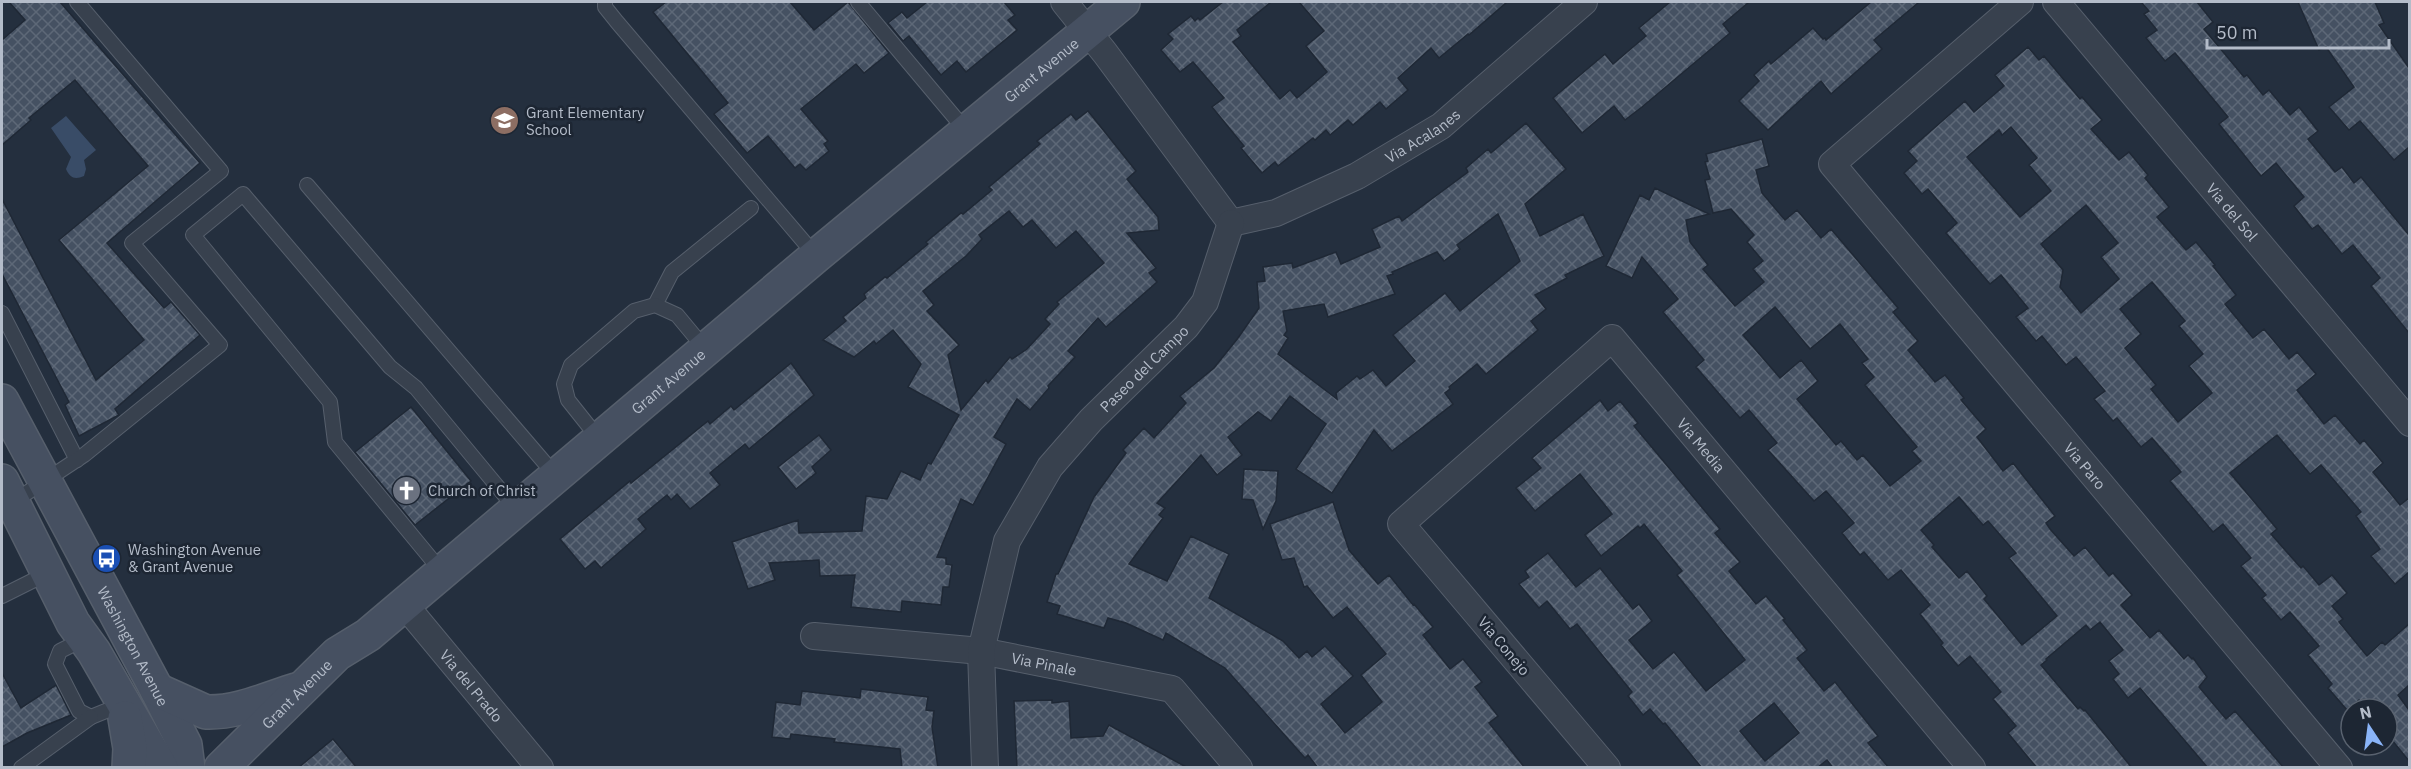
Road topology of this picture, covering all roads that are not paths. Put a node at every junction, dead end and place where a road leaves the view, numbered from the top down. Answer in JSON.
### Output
{"nodes":[{"id":1,"x":77,"y":2,"type":"edge"},
{"id":2,"x":605,"y":2,"type":"edge"},
{"id":3,"x":858,"y":2,"type":"edge"},
{"id":4,"x":1064,"y":2,"type":"edge"},
{"id":5,"x":1123,"y":2,"type":"edge"},
{"id":6,"x":1584,"y":2,"type":"edge"},
{"id":7,"x":2020,"y":2,"type":"edge"},
{"id":8,"x":2056,"y":2,"type":"edge"},
{"id":9,"x":1088,"y":31,"type":"junction"},
{"id":10,"x":967,"y":132,"type":"junction"},
{"id":11,"x":307,"y":185,"type":"dead end"},
{"id":12,"x":751,"y":208,"type":"dead end"},
{"id":13,"x":1231,"y":224,"type":"junction"},
{"id":14,"x":816,"y":256,"type":"junction"},
{"id":15,"x":655,"y":305,"type":"junction"},
{"id":16,"x":2,"y":313,"type":"edge"},
{"id":17,"x":706,"y":350,"type":"junction"},
{"id":18,"x":2,"y":401,"type":"edge"},
{"id":19,"x":2409,"y":423,"type":"edge"},
{"id":20,"x":599,"y":439,"type":"junction"},
{"id":21,"x":77,"y":460,"type":"junction"},
{"id":22,"x":556,"y":476,"type":"junction"},
{"id":23,"x":45,"y":482,"type":"junction"},
{"id":24,"x":5,"y":498,"type":"edge"},
{"id":25,"x":516,"y":509,"type":"junction"},
{"id":26,"x":1401,"y":524,"type":"joint"},
{"id":27,"x":442,"y":572,"type":"junction"},
{"id":28,"x":48,"y":573,"type":"junction"},
{"id":29,"x":2,"y":596,"type":"edge"},
{"id":30,"x":404,"y":604,"type":"junction"},
{"id":31,"x":814,"y":636,"type":"dead end"},
{"id":32,"x":85,"y":639,"type":"junction"},
{"id":33,"x":981,"y":651,"type":"junction"},
{"id":34,"x":300,"y":688,"type":"junction"},
{"id":35,"x":157,"y":690,"type":"junction"},
{"id":36,"x":123,"y":705,"type":"junction"},
{"id":37,"x":91,"y":717,"type":"junction"},
{"id":38,"x":21,"y":768,"type":"edge"},
{"id":39,"x":129,"y":768,"type":"edge"},
{"id":40,"x":161,"y":768,"type":"edge"},
{"id":41,"x":188,"y":768,"type":"edge"},
{"id":42,"x":220,"y":768,"type":"edge"},
{"id":43,"x":540,"y":768,"type":"edge"},
{"id":44,"x":985,"y":768,"type":"edge"},
{"id":45,"x":1239,"y":768,"type":"edge"},
{"id":46,"x":1607,"y":768,"type":"edge"},
{"id":47,"x":1972,"y":768,"type":"edge"},
{"id":48,"x":2339,"y":768,"type":"edge"}],
"edges":[{"from":1,"to":21,"type":"lane"},
{"from":2,"to":14,"type":"lane"},
{"from":3,"to":10,"type":"lane"},
{"from":4,"to":9,"type":"street"},
{"from":5,"to":9,"type":"main road","name":"Grant Avenue"},
{"from":6,"to":13,"type":"street","name":"Via Acalanes"},
{"from":7,"to":48,"type":"street","name":"Via Paro"},
{"from":8,"to":19,"type":"street","name":"Via del Sol"},
{"from":9,"to":10,"type":"main road","name":"Grant Avenue"},
{"from":9,"to":13,"type":"street"},
{"from":10,"to":14,"type":"main road","name":"Grant Avenue"},
{"from":11,"to":22,"type":"lane"},
{"from":12,"to":15,"type":"lane"},
{"from":13,"to":33,"type":"street","name":"Paseo del Campo"},
{"from":14,"to":17,"type":"main road","name":"Grant Avenue"},
{"from":15,"to":17,"type":"lane"},
{"from":15,"to":20,"type":"lane"},
{"from":16,"to":21,"type":"lane"},
{"from":17,"to":20,"type":"main road","name":"Grant Avenue"},
{"from":18,"to":23,"type":"main road","name":"Washington Avenue"},
{"from":20,"to":22,"type":"main road","name":"Grant Avenue"},
{"from":21,"to":23,"type":"lane"},
{"from":22,"to":25,"type":"main road","name":"Grant Avenue"},
{"from":23,"to":24,"type":"lane"},
{"from":23,"to":35,"type":"main road","name":"Washington Avenue"},
{"from":24,"to":28,"type":"main road"},
{"from":25,"to":27,"type":"main road","name":"Grant Avenue"},
{"from":25,"to":27,"type":"lane"},
{"from":26,"to":46,"type":"street","name":"Via Conejo"},
{"from":26,"to":47,"type":"street","name":"Via Media"},
{"from":27,"to":30,"type":"main road","name":"Grant Avenue"},
{"from":28,"to":29,"type":"lane"},
{"from":28,"to":32,"type":"main road"},
{"from":30,"to":34,"type":"main road","name":"Grant Avenue"},
{"from":30,"to":43,"type":"street","name":"Via del Prado"},
{"from":31,"to":33,"type":"street","name":"Via Pinale"},
{"from":32,"to":36,"type":"main road"},
{"from":32,"to":37,"type":"lane"},
{"from":33,"to":44,"type":"street","name":"Paseo del Campo"},
{"from":33,"to":45,"type":"street","name":"Via Pinale"},
{"from":34,"to":35,"type":"main road"},
{"from":34,"to":42,"type":"main road","name":"Grant Avenue"},
{"from":35,"to":41,"type":"main road","name":"Washington Avenue"},
{"from":36,"to":37,"type":"lane"},
{"from":36,"to":39,"type":"main road"},
{"from":36,"to":40,"type":"main road"},
{"from":37,"to":38,"type":"lane"}]}
